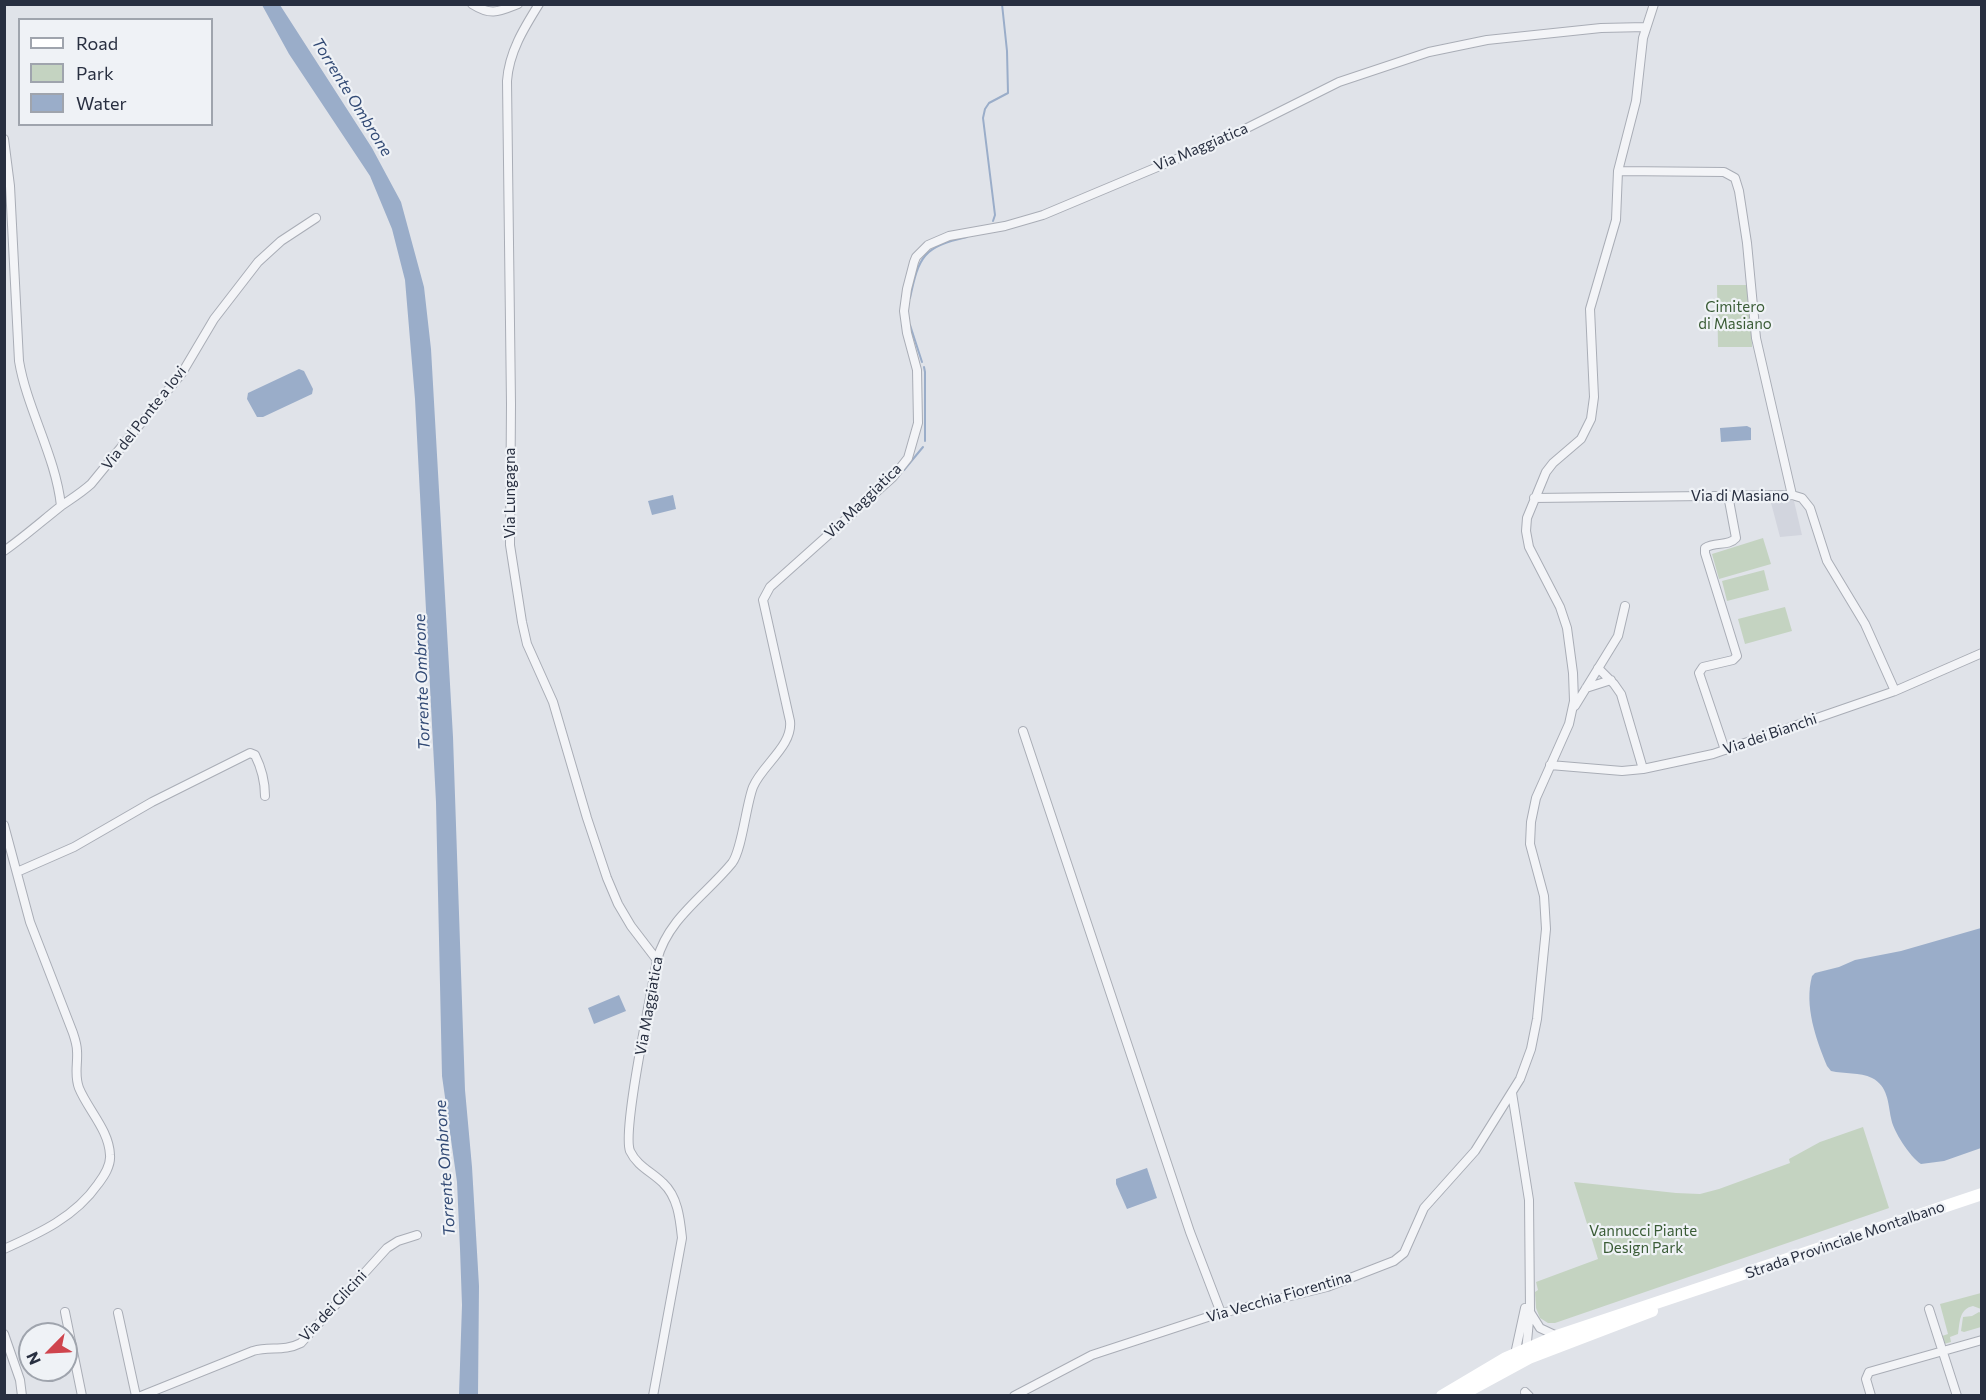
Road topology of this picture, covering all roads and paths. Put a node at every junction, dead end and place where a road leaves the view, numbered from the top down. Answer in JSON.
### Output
{"nodes":[{"id":1,"x":472,"y":4,"type":"edge"},
{"id":2,"x":518,"y":4,"type":"edge"},
{"id":3,"x":539,"y":4,"type":"edge"},
{"id":4,"x":1654,"y":4,"type":"edge"},
{"id":5,"x":1646,"y":27,"type":"junction"},
{"id":6,"x":4,"y":140,"type":"edge"},
{"id":7,"x":1618,"y":171,"type":"junction"},
{"id":8,"x":316,"y":218,"type":"dead end"},
{"id":9,"x":1728,"y":495,"type":"junction"},
{"id":10,"x":1792,"y":495,"type":"junction"},
{"id":11,"x":1534,"y":498,"type":"junction"},
{"id":12,"x":61,"y":506,"type":"junction"},
{"id":13,"x":4,"y":551,"type":"edge"},
{"id":14,"x":1625,"y":606,"type":"dead end"},
{"id":15,"x":1982,"y":653,"type":"edge"},
{"id":16,"x":1598,"y":669,"type":"junction"},
{"id":17,"x":1611,"y":681,"type":"junction"},
{"id":18,"x":1586,"y":688,"type":"junction"},
{"id":19,"x":1895,"y":691,"type":"junction"},
{"id":20,"x":1573,"y":709,"type":"junction"},
{"id":21,"x":1023,"y":731,"type":"dead end"},
{"id":22,"x":1725,"y":750,"type":"junction"},
{"id":23,"x":1550,"y":765,"type":"junction"},
{"id":24,"x":1643,"y":769,"type":"junction"},
{"id":25,"x":265,"y":796,"type":"dead end"},
{"id":26,"x":4,"y":825,"type":"edge"},
{"id":27,"x":17,"y":872,"type":"junction"},
{"id":28,"x":657,"y":960,"type":"junction"},
{"id":29,"x":1512,"y":1094,"type":"junction"},
{"id":30,"x":1982,"y":1194,"type":"edge"},
{"id":31,"x":417,"y":1235,"type":"dead end"},
{"id":32,"x":4,"y":1250,"type":"edge"},
{"id":33,"x":1530,"y":1281,"type":"junction"},
{"id":34,"x":1708,"y":1287,"type":"junction"},
{"id":35,"x":1929,"y":1309,"type":"dead end"},
{"id":36,"x":1530,"y":1310,"type":"junction"},
{"id":37,"x":64,"y":1312,"type":"dead end"},
{"id":38,"x":118,"y":1313,"type":"dead end"},
{"id":39,"x":1221,"y":1313,"type":"junction"},
{"id":40,"x":4,"y":1334,"type":"edge"},
{"id":41,"x":1557,"y":1336,"type":"junction"},
{"id":42,"x":1982,"y":1340,"type":"edge"},
{"id":43,"x":1527,"y":1348,"type":"junction"},
{"id":44,"x":1942,"y":1351,"type":"junction"},
{"id":45,"x":1517,"y":1358,"type":"junction"},
{"id":46,"x":22,"y":1395,"type":"edge"},
{"id":47,"x":82,"y":1395,"type":"edge"},
{"id":48,"x":136,"y":1395,"type":"edge"},
{"id":49,"x":141,"y":1395,"type":"edge"},
{"id":50,"x":653,"y":1395,"type":"edge"},
{"id":51,"x":1014,"y":1395,"type":"edge"},
{"id":52,"x":1442,"y":1395,"type":"edge"},
{"id":53,"x":1459,"y":1395,"type":"edge"},
{"id":54,"x":1871,"y":1395,"type":"edge"},
{"id":55,"x":1957,"y":1395,"type":"edge"}],
"edges":[{"from":1,"to":2,"type":"street"},
{"from":3,"to":28,"type":"street","name":"Via Lungagna"},
{"from":4,"to":5,"type":"street","name":"Via Vecchia Fiorentina"},
{"from":5,"to":7,"type":"street","name":"Via Vecchia Fiorentina"},
{"from":5,"to":28,"type":"street","name":"Via Maggiatica"},
{"from":6,"to":12,"type":"street"},
{"from":7,"to":10,"type":"street"},
{"from":7,"to":11,"type":"street","name":"Via Vecchia Fiorentina"},
{"from":8,"to":12,"type":"street","name":"Via del Ponte a Iovi"},
{"from":9,"to":10,"type":"street","name":"Via di Masiano"},
{"from":9,"to":11,"type":"street","name":"Via di Masiano"},
{"from":9,"to":22,"type":"street"},
{"from":10,"to":19,"type":"street","name":"Via di Masiano"},
{"from":11,"to":20,"type":"street","name":"Via Vecchia Fiorentina"},
{"from":12,"to":13,"type":"street","name":"Via del Ponte a Iovi"},
{"from":14,"to":16,"type":"street"},
{"from":15,"to":19,"type":"street","name":"Via dei Bianchi"},
{"from":16,"to":17,"type":"street"},
{"from":16,"to":18,"type":"street"},
{"from":17,"to":18,"type":"street"},
{"from":17,"to":24,"type":"street"},
{"from":18,"to":20,"type":"street"},
{"from":19,"to":22,"type":"street","name":"Via dei Bianchi"},
{"from":20,"to":23,"type":"street","name":"Via Vecchia Fiorentina"},
{"from":21,"to":39,"type":"street"},
{"from":22,"to":24,"type":"street","name":"Via dei Bianchi"},
{"from":23,"to":24,"type":"street","name":"Via dei Bianchi"},
{"from":23,"to":29,"type":"street","name":"Via Vecchia Fiorentina"},
{"from":25,"to":27,"type":"street"},
{"from":26,"to":27,"type":"street"},
{"from":27,"to":32,"type":"street"},
{"from":28,"to":50,"type":"street","name":"Via Maggiatica"},
{"from":29,"to":33,"type":"street"},
{"from":29,"to":39,"type":"street","name":"Via Vecchia Fiorentina"},
{"from":30,"to":34,"type":"main road","name":"Strada Provinciale Montalbano"},
{"from":31,"to":49,"type":"street","name":"Via dei Glicini"},
{"from":33,"to":36,"type":"street"},
{"from":33,"to":45,"type":"street"},
{"from":34,"to":41,"type":"main road","name":"Strada Provinciale Montalbano"},
{"from":34,"to":45,"type":"main road","name":"Strada Provinciale Montalbano"},
{"from":35,"to":44,"type":"street"},
{"from":36,"to":41,"type":"street"},
{"from":36,"to":43,"type":"street"},
{"from":37,"to":47,"type":"street"},
{"from":38,"to":48,"type":"street"},
{"from":39,"to":51,"type":"street","name":"Via Vecchia Fiorentina"},
{"from":40,"to":46,"type":"street"},
{"from":41,"to":43,"type":"main road","name":"Strada Provinciale Montalbano"},
{"from":42,"to":44,"type":"street"},
{"from":43,"to":45,"type":"main road","name":"Strada Provinciale Montalbano"},
{"from":44,"to":54,"type":"street"},
{"from":44,"to":55,"type":"street"},
{"from":45,"to":52,"type":"main road","name":"Strada Provinciale Montalbano"},
{"from":45,"to":53,"type":"main road","name":"Strada Provinciale Montalbano"}]}
